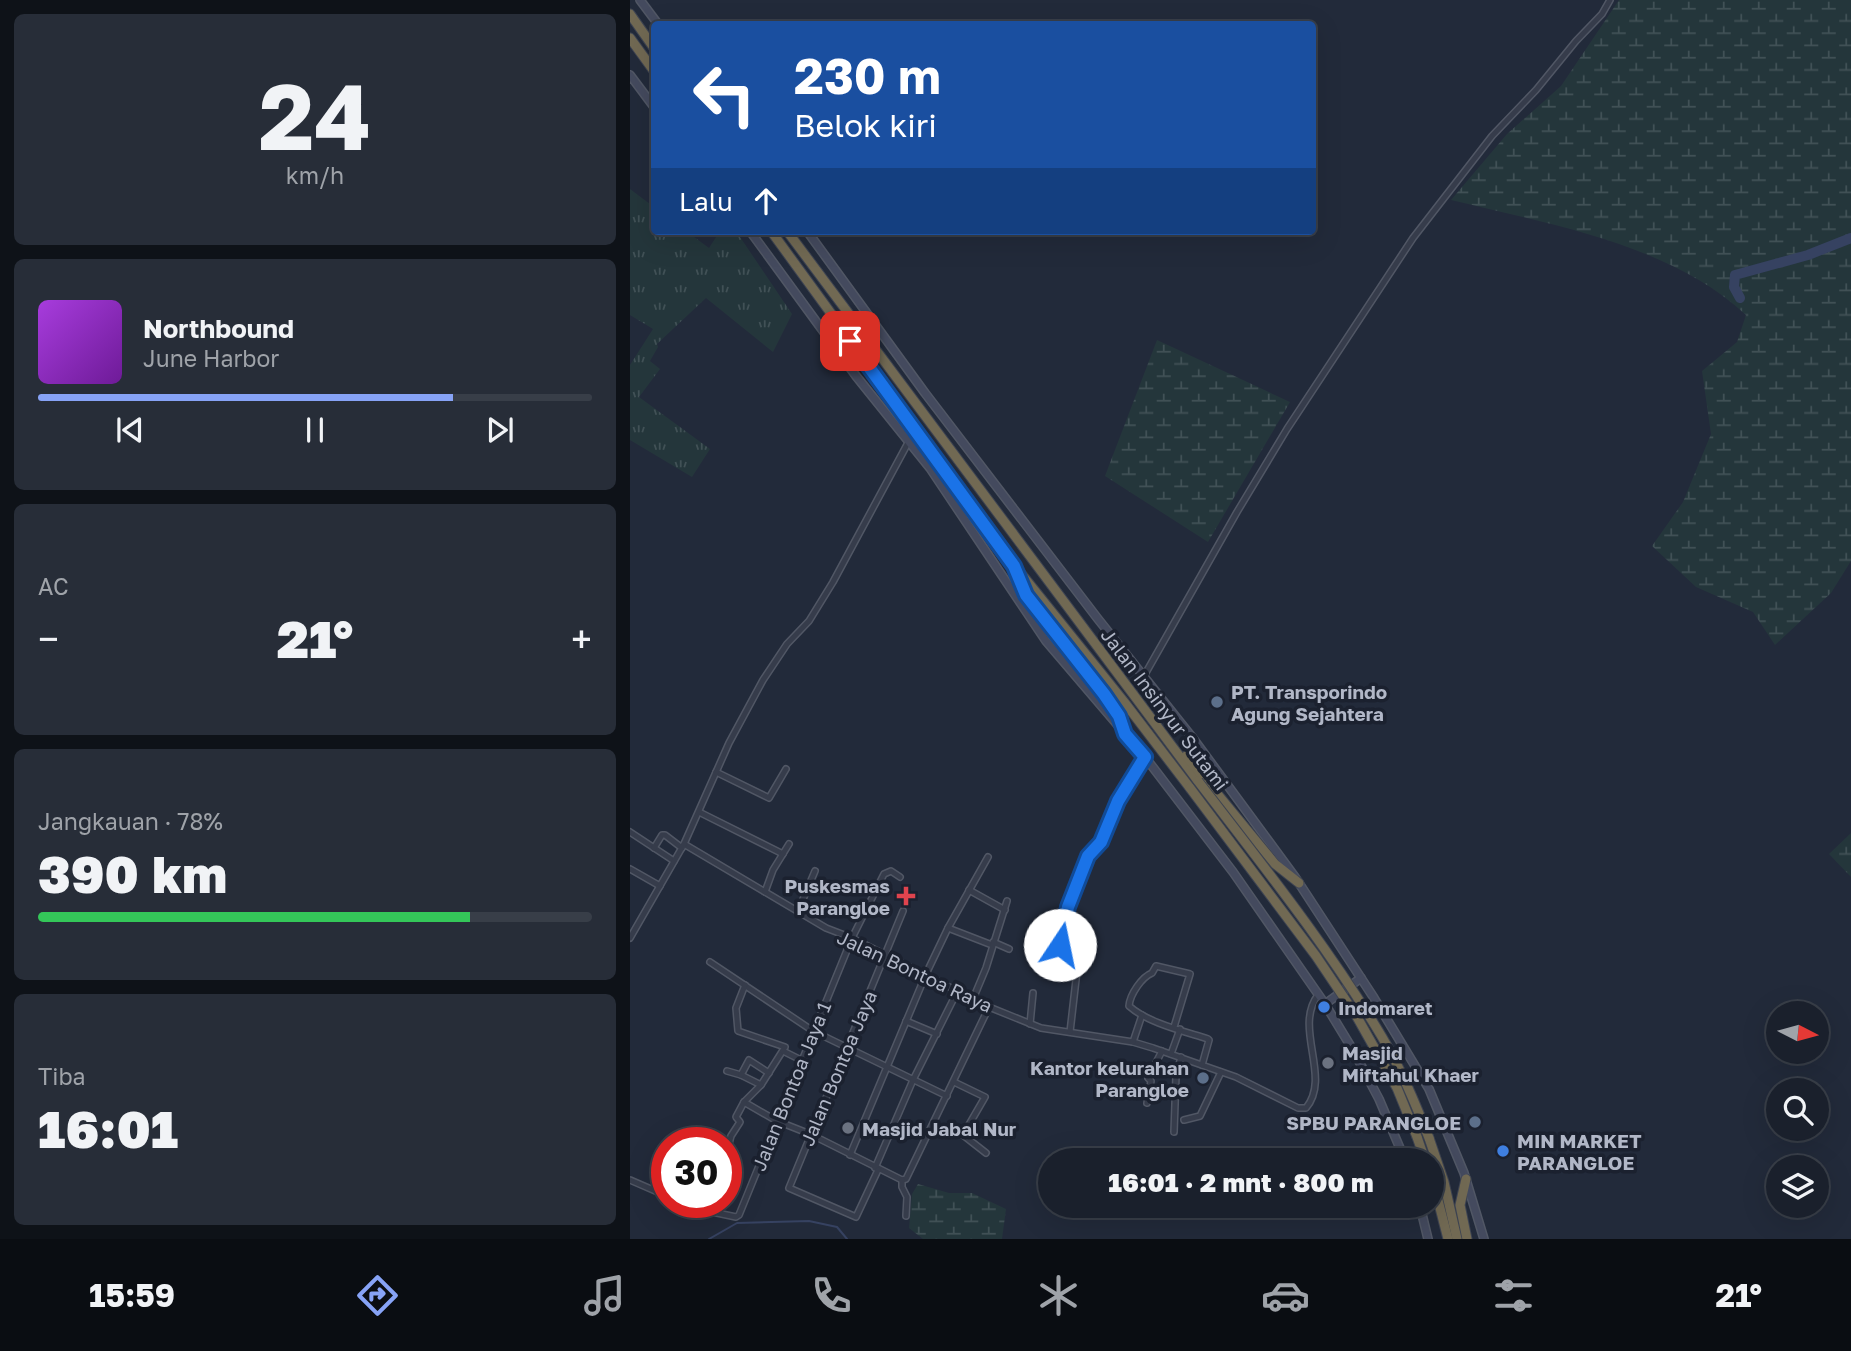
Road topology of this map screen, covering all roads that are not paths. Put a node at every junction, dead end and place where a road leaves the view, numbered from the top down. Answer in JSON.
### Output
{"nodes":[{"id":1,"x":640,"y":0,"type":"edge"},
{"id":2,"x":1611,"y":0,"type":"edge"},
{"id":3,"x":630,"y":14,"type":"edge"},
{"id":4,"x":656,"y":21,"type":"edge"},
{"id":5,"x":630,"y":38,"type":"edge"},
{"id":6,"x":651,"y":44,"type":"edge"},
{"id":7,"x":651,"y":67,"type":"edge"},
{"id":8,"x":630,"y":75,"type":"edge"},
{"id":9,"x":651,"y":103,"type":"edge"},
{"id":10,"x":753,"y":235,"type":"edge"},
{"id":11,"x":774,"y":235,"type":"edge"},
{"id":12,"x":790,"y":235,"type":"edge"},
{"id":13,"x":810,"y":235,"type":"edge"},
{"id":14,"x":909,"y":441,"type":"junction"},
{"id":15,"x":1014,"y":566,"type":"junction"},
{"id":16,"x":1144,"y":676,"type":"junction"},
{"id":17,"x":1125,"y":734,"type":"junction"},
{"id":18,"x":1164,"y":736,"type":"junction"},
{"id":19,"x":1145,"y":757,"type":"junction"},
{"id":20,"x":786,"y":769,"type":"dead end"},
{"id":21,"x":716,"y":772,"type":"junction"},
{"id":22,"x":699,"y":812,"type":"junction"},
{"id":23,"x":630,"y":832,"type":"edge"},
{"id":24,"x":789,"y":844,"type":"dead end"},
{"id":25,"x":683,"y":846,"type":"junction"},
{"id":26,"x":653,"y":848,"type":"junction"},
{"id":27,"x":783,"y":854,"type":"junction"},
{"id":28,"x":988,"y":857,"type":"dead end"},
{"id":29,"x":674,"y":861,"type":"junction"},
{"id":30,"x":630,"y":869,"type":"edge"},
{"id":31,"x":815,"y":871,"type":"dead end"},
{"id":32,"x":900,"y":877,"type":"dead end"},
{"id":33,"x":1299,"y":883,"type":"junction"},
{"id":34,"x":660,"y":886,"type":"junction"},
{"id":35,"x":969,"y":890,"type":"junction"},
{"id":36,"x":765,"y":892,"type":"junction"},
{"id":37,"x":1007,"y":901,"type":"dead end"},
{"id":38,"x":1005,"y":910,"type":"junction"},
{"id":39,"x":902,"y":911,"type":"dead end"},
{"id":40,"x":798,"y":912,"type":"junction"},
{"id":41,"x":948,"y":928,"type":"junction"},
{"id":42,"x":630,"y":938,"type":"edge"},
{"id":43,"x":852,"y":938,"type":"junction"},
{"id":44,"x":993,"y":943,"type":"junction"},
{"id":45,"x":1009,"y":949,"type":"dead end"},
{"id":46,"x":885,"y":955,"type":"junction"},
{"id":47,"x":710,"y":962,"type":"dead end"},
{"id":48,"x":926,"y":974,"type":"junction"},
{"id":49,"x":1361,"y":978,"type":"junction"},
{"id":50,"x":745,"y":985,"type":"junction"},
{"id":51,"x":958,"y":990,"type":"junction"},
{"id":52,"x":1032,"y":993,"type":"dead end"},
{"id":53,"x":1318,"y":995,"type":"junction"},
{"id":54,"x":974,"y":999,"type":"junction"},
{"id":55,"x":1325,"y":1004,"type":"junction"},
{"id":56,"x":989,"y":1007,"type":"junction"},
{"id":57,"x":1142,"y":1015,"type":"junction"},
{"id":58,"x":906,"y":1021,"type":"junction"},
{"id":59,"x":1030,"y":1024,"type":"junction"},
{"id":60,"x":1177,"y":1028,"type":"junction"},
{"id":61,"x":813,"y":1031,"type":"junction"},
{"id":62,"x":1070,"y":1032,"type":"junction"},
{"id":63,"x":937,"y":1034,"type":"junction"},
{"id":64,"x":1133,"y":1042,"type":"junction"},
{"id":65,"x":846,"y":1047,"type":"junction"},
{"id":66,"x":783,"y":1051,"type":"junction"},
{"id":67,"x":1163,"y":1051,"type":"junction"},
{"id":68,"x":1171,"y":1054,"type":"junction"},
{"id":69,"x":1181,"y":1057,"type":"junction"},
{"id":70,"x":801,"y":1060,"type":"junction"},
{"id":71,"x":1202,"y":1065,"type":"junction"},
{"id":72,"x":886,"y":1068,"type":"junction"},
{"id":73,"x":727,"y":1071,"type":"dead end"},
{"id":74,"x":1221,"y":1072,"type":"junction"},
{"id":75,"x":769,"y":1073,"type":"junction"},
{"id":76,"x":741,"y":1075,"type":"junction"},
{"id":77,"x":914,"y":1080,"type":"junction"},
{"id":78,"x":954,"y":1082,"type":"junction"},
{"id":79,"x":761,"y":1085,"type":"junction"},
{"id":80,"x":947,"y":1096,"type":"junction"},
{"id":81,"x":744,"y":1102,"type":"junction"},
{"id":82,"x":1147,"y":1103,"type":"dead end"},
{"id":83,"x":1184,"y":1120,"type":"dead end"},
{"id":84,"x":777,"y":1121,"type":"junction"},
{"id":85,"x":737,"y":1127,"type":"edge"},
{"id":86,"x":1174,"y":1132,"type":"dead end"},
{"id":87,"x":810,"y":1134,"type":"junction"},
{"id":88,"x":1400,"y":1148,"type":"edge"},
{"id":89,"x":1422,"y":1148,"type":"edge"},
{"id":90,"x":986,"y":1153,"type":"dead end"},
{"id":91,"x":850,"y":1154,"type":"junction"},
{"id":92,"x":876,"y":1169,"type":"junction"},
{"id":93,"x":630,"y":1180,"type":"edge"},
{"id":94,"x":904,"y":1180,"type":"junction"},
{"id":95,"x":1466,"y":1180,"type":"junction"},
{"id":96,"x":651,"y":1189,"type":"edge"},
{"id":97,"x":742,"y":1208,"type":"edge"},
{"id":98,"x":906,"y":1216,"type":"dead end"},
{"id":99,"x":1423,"y":1218,"type":"edge"},
{"id":100,"x":1443,"y":1218,"type":"edge"},
{"id":101,"x":1428,"y":1239,"type":"edge"},
{"id":102,"x":1448,"y":1239,"type":"edge"},
{"id":103,"x":1457,"y":1239,"type":"edge"},
{"id":104,"x":1467,"y":1239,"type":"edge"},
{"id":105,"x":1484,"y":1239,"type":"edge"}],
"edges":[{"from":1,"to":4,"type":"street"},
{"from":2,"to":16,"type":"street"},
{"from":3,"to":6,"type":"highway"},
{"from":5,"to":7,"type":"highway"},
{"from":8,"to":9,"type":"street"},
{"from":10,"to":14,"type":"street"},
{"from":11,"to":15,"type":"highway","name":"Jalan Insinyur Sutami"},
{"from":12,"to":18,"type":"highway","name":"Jalan Insinyur Sutami"},
{"from":13,"to":16,"type":"street"},
{"from":14,"to":17,"type":"street"},
{"from":14,"to":21,"type":"street"},
{"from":15,"to":17,"type":"highway"},
{"from":15,"to":89,"type":"highway","name":"Jalan Insinyur Sutami","bridge":true},
{"from":16,"to":33,"type":"street"},
{"from":17,"to":19,"type":"street"},
{"from":18,"to":33,"type":"highway"},
{"from":18,"to":103,"type":"highway","name":"Jalan Insinyur Sutami","bridge":true},
{"from":19,"to":53,"type":"street"},
{"from":19,"to":62,"type":"street"},
{"from":20,"to":21,"type":"street"},
{"from":21,"to":22,"type":"street"},
{"from":22,"to":25,"type":"street"},
{"from":22,"to":27,"type":"street"},
{"from":23,"to":26,"type":"street"},
{"from":24,"to":27,"type":"street"},
{"from":25,"to":26,"type":"street"},
{"from":25,"to":29,"type":"street"},
{"from":25,"to":36,"type":"street","name":"Jalan Bontoa Raya"},
{"from":26,"to":29,"type":"street"},
{"from":27,"to":36,"type":"street"},
{"from":28,"to":35,"type":"street"},
{"from":29,"to":34,"type":"street"},
{"from":30,"to":34,"type":"street"},
{"from":31,"to":40,"type":"street"},
{"from":32,"to":43,"type":"street","name":"Jalan Bontoa Jaya 1"},
{"from":33,"to":49,"type":"street"},
{"from":34,"to":42,"type":"street"},
{"from":35,"to":38,"type":"street"},
{"from":35,"to":41,"type":"street"},
{"from":36,"to":40,"type":"street","name":"Jalan Bontoa Raya"},
{"from":37,"to":38,"type":"street"},
{"from":38,"to":44,"type":"street"},
{"from":39,"to":46,"type":"street","name":"Jalan Bontoa Jaya"},
{"from":40,"to":43,"type":"street","name":"Jalan Bontoa Raya"},
{"from":41,"to":44,"type":"street"},
{"from":41,"to":48,"type":"street"},
{"from":43,"to":46,"type":"street","name":"Jalan Bontoa Raya"},
{"from":43,"to":61,"type":"street","name":"Jalan Bontoa Jaya 1"},
{"from":44,"to":45,"type":"street"},
{"from":44,"to":54,"type":"street"},
{"from":46,"to":48,"type":"street","name":"Jalan Bontoa Raya"},
{"from":46,"to":65,"type":"street","name":"Jalan Bontoa Jaya"},
{"from":47,"to":50,"type":"street"},
{"from":48,"to":51,"type":"street","name":"Jalan Bontoa Raya"},
{"from":48,"to":58,"type":"street"},
{"from":49,"to":55,"type":"street"},
{"from":49,"to":95,"type":"street"},
{"from":50,"to":61,"type":"street"},
{"from":50,"to":66,"type":"street"},
{"from":51,"to":54,"type":"street","name":"Jalan Bontoa Raya"},
{"from":51,"to":63,"type":"street"},
{"from":52,"to":59,"type":"street"},
{"from":53,"to":55,"type":"street"},
{"from":53,"to":74,"type":"street","name":"Jalan Bontoa Raya"},
{"from":54,"to":56,"type":"street","name":"Jalan Bontoa Raya"},
{"from":55,"to":88,"type":"street"},
{"from":56,"to":59,"type":"street","name":"Jalan Bontoa Raya"},
{"from":56,"to":78,"type":"street"},
{"from":57,"to":60,"type":"street"},
{"from":57,"to":60,"type":"street"},
{"from":57,"to":64,"type":"street"},
{"from":58,"to":63,"type":"street"},
{"from":58,"to":72,"type":"street"},
{"from":59,"to":62,"type":"street","name":"Jalan Bontoa Raya"},
{"from":60,"to":68,"type":"street"},
{"from":60,"to":71,"type":"street"},
{"from":61,"to":65,"type":"street"},
{"from":61,"to":70,"type":"street","name":"Jalan Bontoa Jaya 1"},
{"from":62,"to":64,"type":"street","name":"Jalan Bontoa Raya"},
{"from":63,"to":77,"type":"street"},
{"from":64,"to":67,"type":"street","name":"Jalan Bontoa Raya"},
{"from":65,"to":72,"type":"street"},
{"from":65,"to":87,"type":"street","name":"Jalan Bontoa Jaya"},
{"from":66,"to":70,"type":"street"},
{"from":66,"to":75,"type":"street"},
{"from":67,"to":68,"type":"street","name":"Jalan Bontoa Raya"},
{"from":67,"to":82,"type":"street"},
{"from":68,"to":69,"type":"street","name":"Jalan Bontoa Raya"},
{"from":69,"to":71,"type":"street","name":"Jalan Bontoa Raya"},
{"from":69,"to":86,"type":"street"},
{"from":70,"to":84,"type":"street","name":"Jalan Bontoa Jaya 1"},
{"from":71,"to":74,"type":"street","name":"Jalan Bontoa Raya"},
{"from":72,"to":77,"type":"street"},
{"from":72,"to":91,"type":"street"},
{"from":73,"to":76,"type":"street"},
{"from":74,"to":83,"type":"street"},
{"from":75,"to":76,"type":"street"},
{"from":75,"to":79,"type":"street"},
{"from":76,"to":79,"type":"street"},
{"from":77,"to":80,"type":"street"},
{"from":77,"to":92,"type":"street"},
{"from":78,"to":80,"type":"street"},
{"from":78,"to":90,"type":"street"},
{"from":79,"to":81,"type":"street"},
{"from":80,"to":94,"type":"street"},
{"from":81,"to":84,"type":"street"},
{"from":81,"to":85,"type":"street"},
{"from":84,"to":87,"type":"street"},
{"from":84,"to":97,"type":"street","name":"Jalan Bontoa Jaya 1"},
{"from":87,"to":91,"type":"street"},
{"from":87,"to":92,"type":"street","name":"Jalan Bontoa Jaya"},
{"from":91,"to":92,"type":"street"},
{"from":92,"to":94,"type":"street"},
{"from":93,"to":96,"type":"street"},
{"from":94,"to":98,"type":"street"},
{"from":95,"to":104,"type":"highway"},
{"from":95,"to":105,"type":"street"},
{"from":99,"to":101,"type":"street"},
{"from":100,"to":102,"type":"highway"}]}
